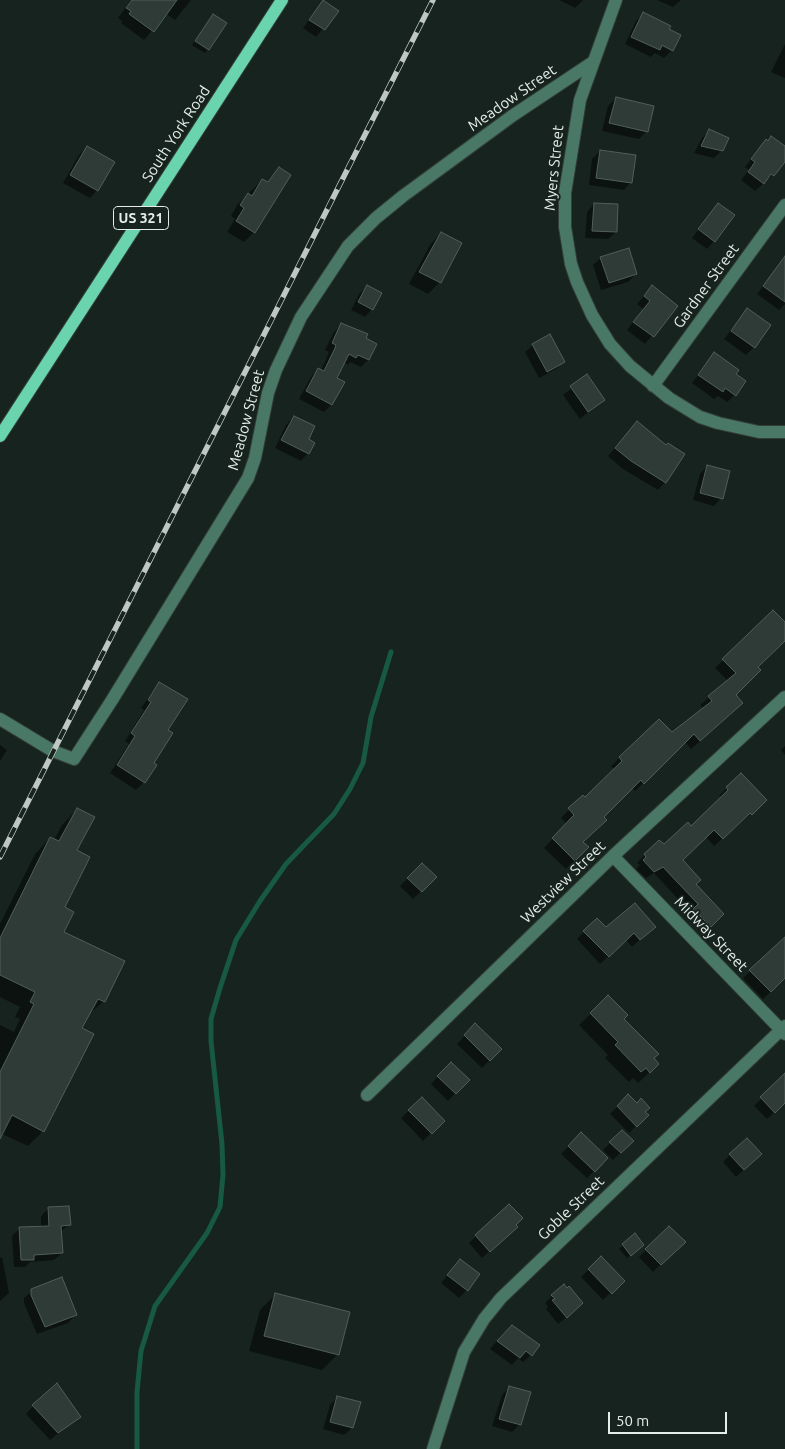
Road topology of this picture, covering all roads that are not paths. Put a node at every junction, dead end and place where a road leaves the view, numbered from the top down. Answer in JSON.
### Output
{"nodes":[{"id":1,"x":282,"y":0,"type":"edge"},
{"id":2,"x":616,"y":0,"type":"edge"},
{"id":3,"x":593,"y":62,"type":"junction"},
{"id":4,"x":785,"y":205,"type":"edge"},
{"id":5,"x":653,"y":386,"type":"junction"},
{"id":6,"x":785,"y":432,"type":"edge"},
{"id":7,"x":0,"y":436,"type":"edge"},
{"id":8,"x":785,"y":697,"type":"edge"},
{"id":9,"x":0,"y":719,"type":"edge"},
{"id":10,"x":613,"y":856,"type":"junction"},
{"id":11,"x":784,"y":1030,"type":"edge"},
{"id":12,"x":366,"y":1095,"type":"dead end"},
{"id":13,"x":433,"y":1449,"type":"edge"}],
"edges":[{"from":1,"to":7,"type":"main road","name":"South York Road","number":"US 321"},
{"from":2,"to":3,"type":"street","name":"Myers Street"},
{"from":3,"to":5,"type":"street","name":"Myers Street"},
{"from":3,"to":9,"type":"street","name":"Meadow Street"},
{"from":4,"to":5,"type":"street","name":"Gardner Street"},
{"from":5,"to":6,"type":"street","name":"Myers Street"},
{"from":8,"to":10,"type":"street","name":"Westview Street"},
{"from":10,"to":11,"type":"street","name":"Midway Street"},
{"from":10,"to":12,"type":"street","name":"Westview Street"},
{"from":11,"to":13,"type":"street","name":"Goble Street"}]}
